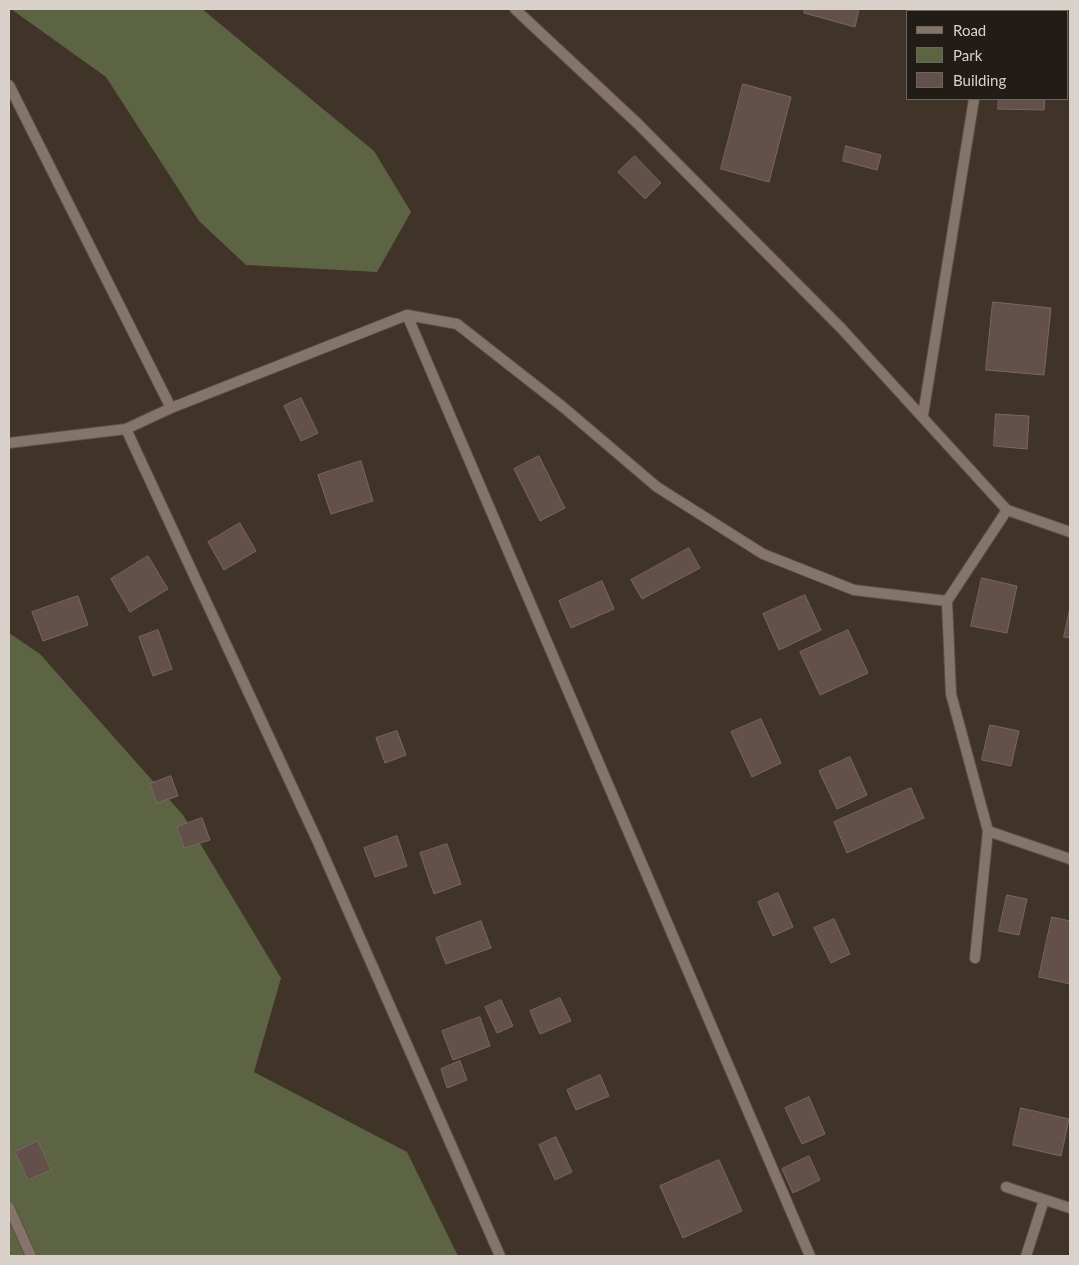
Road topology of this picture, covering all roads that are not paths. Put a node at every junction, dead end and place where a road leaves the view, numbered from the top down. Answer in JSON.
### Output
{"nodes":[{"id":1,"x":515,"y":9,"type":"edge"},
{"id":2,"x":9,"y":85,"type":"edge"},
{"id":3,"x":974,"y":100,"type":"edge"},
{"id":4,"x":407,"y":316,"type":"junction"},
{"id":5,"x":171,"y":408,"type":"junction"},
{"id":6,"x":923,"y":415,"type":"junction"},
{"id":7,"x":126,"y":429,"type":"junction"},
{"id":8,"x":9,"y":443,"type":"edge"},
{"id":9,"x":1007,"y":510,"type":"junction"},
{"id":10,"x":1070,"y":532,"type":"edge"},
{"id":11,"x":947,"y":601,"type":"junction"},
{"id":12,"x":988,"y":831,"type":"junction"},
{"id":13,"x":1070,"y":859,"type":"edge"},
{"id":14,"x":975,"y":958,"type":"dead end"},
{"id":15,"x":1006,"y":1187,"type":"dead end"},
{"id":16,"x":1044,"y":1200,"type":"junction"},
{"id":17,"x":9,"y":1207,"type":"edge"},
{"id":18,"x":1070,"y":1208,"type":"edge"},
{"id":19,"x":31,"y":1256,"type":"edge"},
{"id":20,"x":500,"y":1256,"type":"edge"},
{"id":21,"x":810,"y":1256,"type":"edge"},
{"id":22,"x":1026,"y":1256,"type":"edge"}],
"edges":[{"from":1,"to":6,"type":"street"},
{"from":2,"to":5,"type":"street"},
{"from":3,"to":6,"type":"street"},
{"from":4,"to":5,"type":"street"},
{"from":4,"to":11,"type":"street"},
{"from":4,"to":21,"type":"street"},
{"from":5,"to":7,"type":"street"},
{"from":6,"to":9,"type":"street"},
{"from":7,"to":8,"type":"street"},
{"from":7,"to":20,"type":"street"},
{"from":9,"to":10,"type":"street"},
{"from":9,"to":11,"type":"street"},
{"from":11,"to":12,"type":"street"},
{"from":12,"to":13,"type":"street"},
{"from":12,"to":14,"type":"street"},
{"from":15,"to":16,"type":"street"},
{"from":16,"to":18,"type":"street"},
{"from":16,"to":22,"type":"street"},
{"from":17,"to":19,"type":"street"}]}
